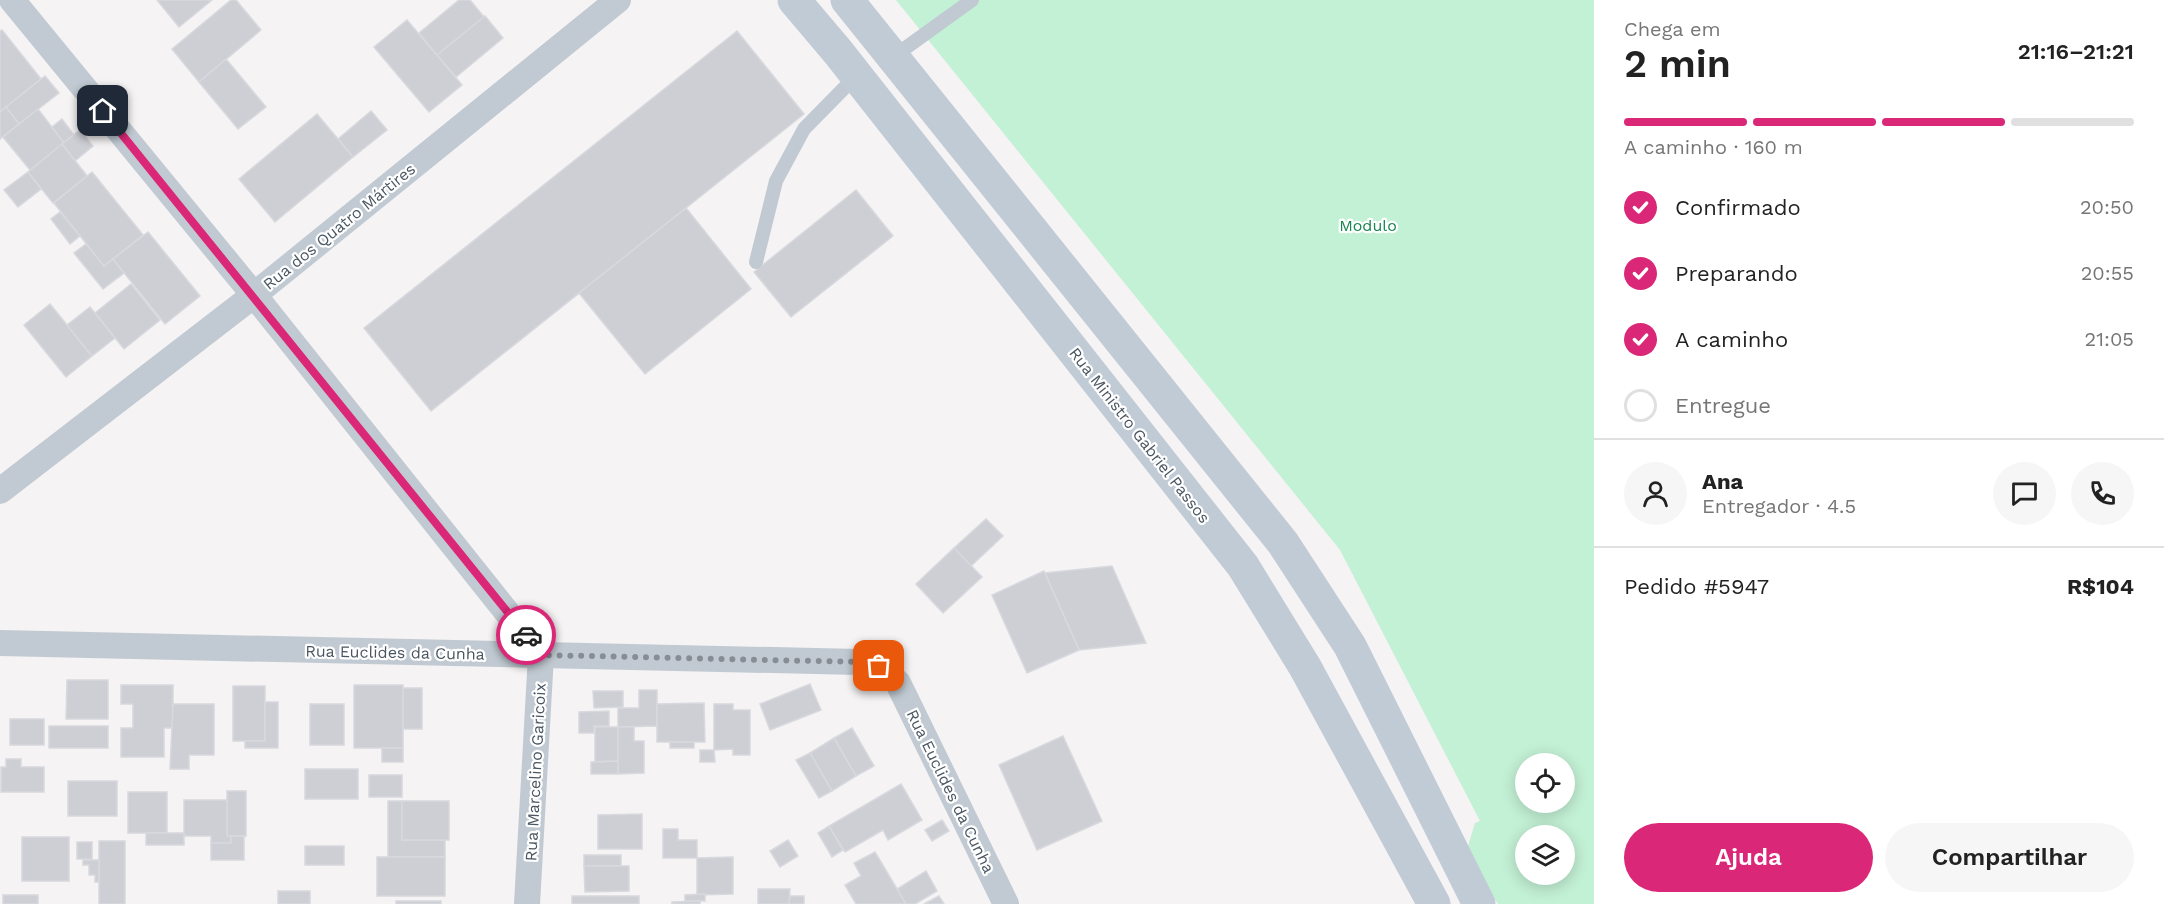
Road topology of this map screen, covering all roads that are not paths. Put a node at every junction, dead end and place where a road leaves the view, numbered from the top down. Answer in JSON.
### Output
{"nodes":[{"id":1,"x":12,"y":0,"type":"edge"},
{"id":2,"x":618,"y":0,"type":"edge"},
{"id":3,"x":794,"y":0,"type":"edge"},
{"id":4,"x":847,"y":0,"type":"edge"},
{"id":5,"x":972,"y":0,"type":"edge"},
{"id":6,"x":869,"y":27,"type":"junction"},
{"id":7,"x":893,"y":57,"type":"junction"},
{"id":8,"x":847,"y":64,"type":"junction"},
{"id":9,"x":948,"y":126,"type":"junction"},
{"id":10,"x":915,"y":151,"type":"junction"},
{"id":11,"x":756,"y":262,"type":"dead end"},
{"id":12,"x":254,"y":295,"type":"junction"},
{"id":13,"x":0,"y":491,"type":"edge"},
{"id":14,"x":0,"y":643,"type":"edge"},
{"id":15,"x":542,"y":655,"type":"junction"},
{"id":16,"x":527,"y":904,"type":"edge"},
{"id":17,"x":1006,"y":904,"type":"edge"},
{"id":18,"x":1434,"y":904,"type":"edge"},
{"id":19,"x":1479,"y":904,"type":"edge"}],
"edges":[{"from":1,"to":12,"type":"street"},
{"from":2,"to":12,"type":"street","name":"Rua dos Quatro Mártires"},
{"from":3,"to":8,"type":"main road","name":"Rua Ministro Gabriel Passos"},
{"from":4,"to":6,"type":"main road"},
{"from":5,"to":7,"type":"lane"},
{"from":6,"to":7,"type":"main road"},
{"from":6,"to":8,"type":"main road"},
{"from":7,"to":9,"type":"main road"},
{"from":8,"to":10,"type":"main road","name":"Rua Ministro Gabriel Passos"},
{"from":8,"to":11,"type":"lane"},
{"from":9,"to":10,"type":"main road"},
{"from":9,"to":19,"type":"main road"},
{"from":10,"to":18,"type":"main road","name":"Rua Ministro Gabriel Passos"},
{"from":12,"to":13,"type":"street","name":"Rua dos Quatro Mártires"},
{"from":12,"to":15,"type":"street"},
{"from":14,"to":15,"type":"street","name":"Rua Euclides da Cunha"},
{"from":15,"to":16,"type":"street","name":"Rua Marcelino Garicoix"},
{"from":15,"to":17,"type":"street","name":"Rua Euclides da Cunha"}]}
